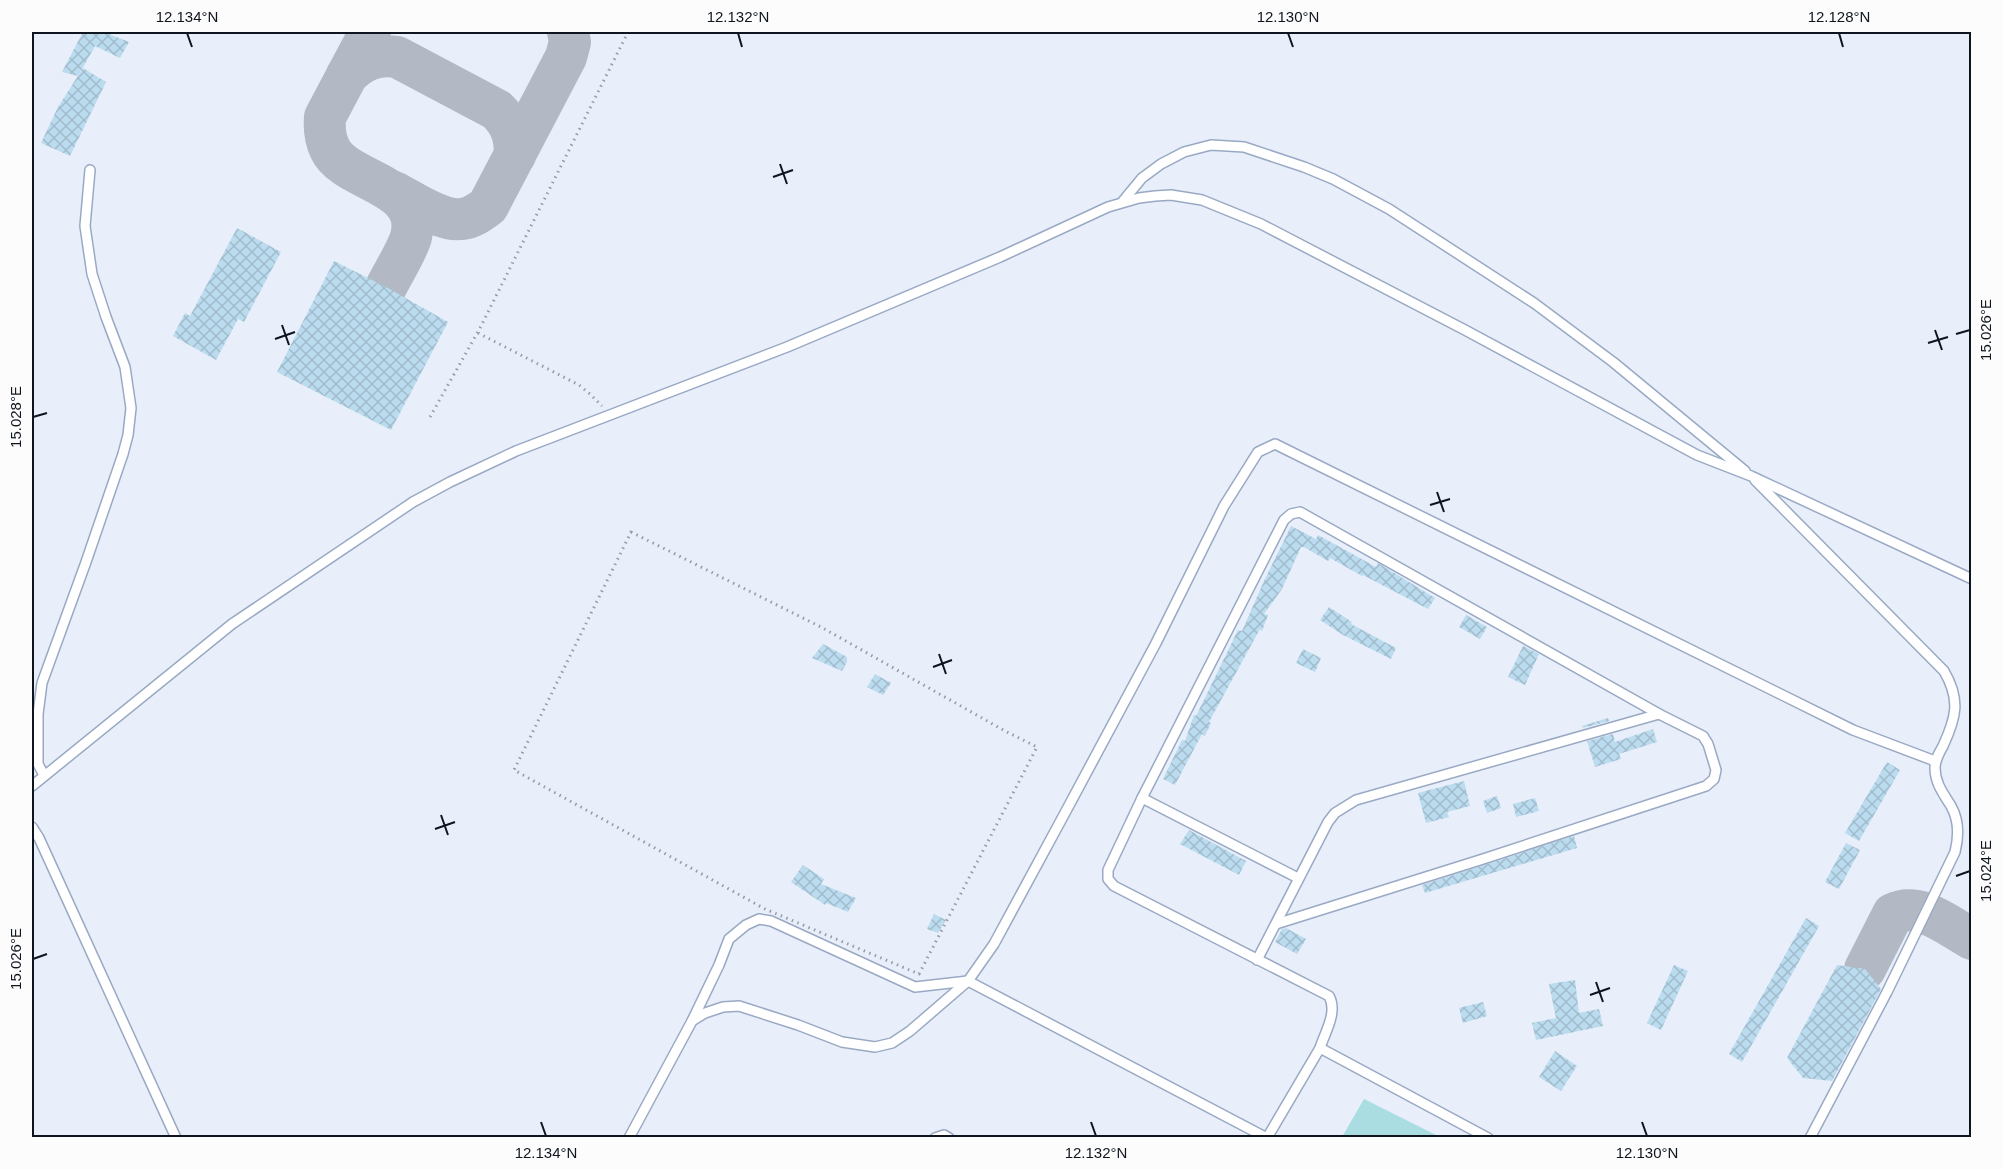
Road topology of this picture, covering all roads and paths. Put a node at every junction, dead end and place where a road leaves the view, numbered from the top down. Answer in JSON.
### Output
{"nodes":[{"id":1,"x":628,"y":32,"type":"edge"},
{"id":2,"x":90,"y":170,"type":"dead end"},
{"id":3,"x":1123,"y":201,"type":"junction"},
{"id":4,"x":478,"y":333,"type":"junction"},
{"id":5,"x":430,"y":417,"type":"dead end"},
{"id":6,"x":610,"y":417,"type":"junction"},
{"id":7,"x":1751,"y":476,"type":"junction"},
{"id":8,"x":1971,"y":579,"type":"edge"},
{"id":9,"x":1659,"y":714,"type":"junction"},
{"id":10,"x":1935,"y":761,"type":"junction"},
{"id":11,"x":44,"y":775,"type":"junction"},
{"id":12,"x":32,"y":786,"type":"edge"},
{"id":13,"x":1142,"y":798,"type":"junction"},
{"id":14,"x":32,"y":826,"type":"edge"},
{"id":15,"x":1298,"y":878,"type":"junction"},
{"id":16,"x":765,"y":909,"type":"joint"},
{"id":17,"x":1276,"y":924,"type":"junction"},
{"id":18,"x":1257,"y":960,"type":"junction"},
{"id":19,"x":968,"y":981,"type":"junction"},
{"id":20,"x":692,"y":1021,"type":"junction"},
{"id":21,"x":1320,"y":1048,"type":"junction"},
{"id":22,"x":176,"y":1137,"type":"edge"},
{"id":23,"x":629,"y":1137,"type":"edge"},
{"id":24,"x":934,"y":1137,"type":"edge"},
{"id":25,"x":949,"y":1137,"type":"edge"},
{"id":26,"x":1488,"y":1137,"type":"edge"},
{"id":27,"x":1809,"y":1137,"type":"edge"}],
"edges":[{"from":1,"to":4,"type":"path"},
{"from":2,"to":11,"type":"lane"},
{"from":3,"to":6,"type":"lane"},
{"from":3,"to":7,"type":"lane"},
{"from":3,"to":7,"type":"lane"},
{"from":4,"to":5,"type":"path"},
{"from":4,"to":6,"type":"path"},
{"from":6,"to":11,"type":"lane"},
{"from":7,"to":8,"type":"lane"},
{"from":7,"to":10,"type":"lane"},
{"from":9,"to":13,"type":"lane"},
{"from":9,"to":15,"type":"lane"},
{"from":9,"to":17,"type":"lane"},
{"from":10,"to":19,"type":"lane"},
{"from":10,"to":27,"type":"lane"},
{"from":11,"to":12,"type":"lane"},
{"from":13,"to":15,"type":"lane"},
{"from":13,"to":18,"type":"lane"},
{"from":14,"to":22,"type":"lane"},
{"from":15,"to":17,"type":"lane"},
{"from":16,"to":16,"type":"path"},
{"from":17,"to":18,"type":"lane"},
{"from":18,"to":21,"type":"lane"},
{"from":19,"to":20,"type":"lane"},
{"from":19,"to":20,"type":"lane"},
{"from":19,"to":21,"type":"lane"},
{"from":20,"to":23,"type":"lane"},
{"from":21,"to":26,"type":"lane"},
{"from":24,"to":25,"type":"lane"}]}
